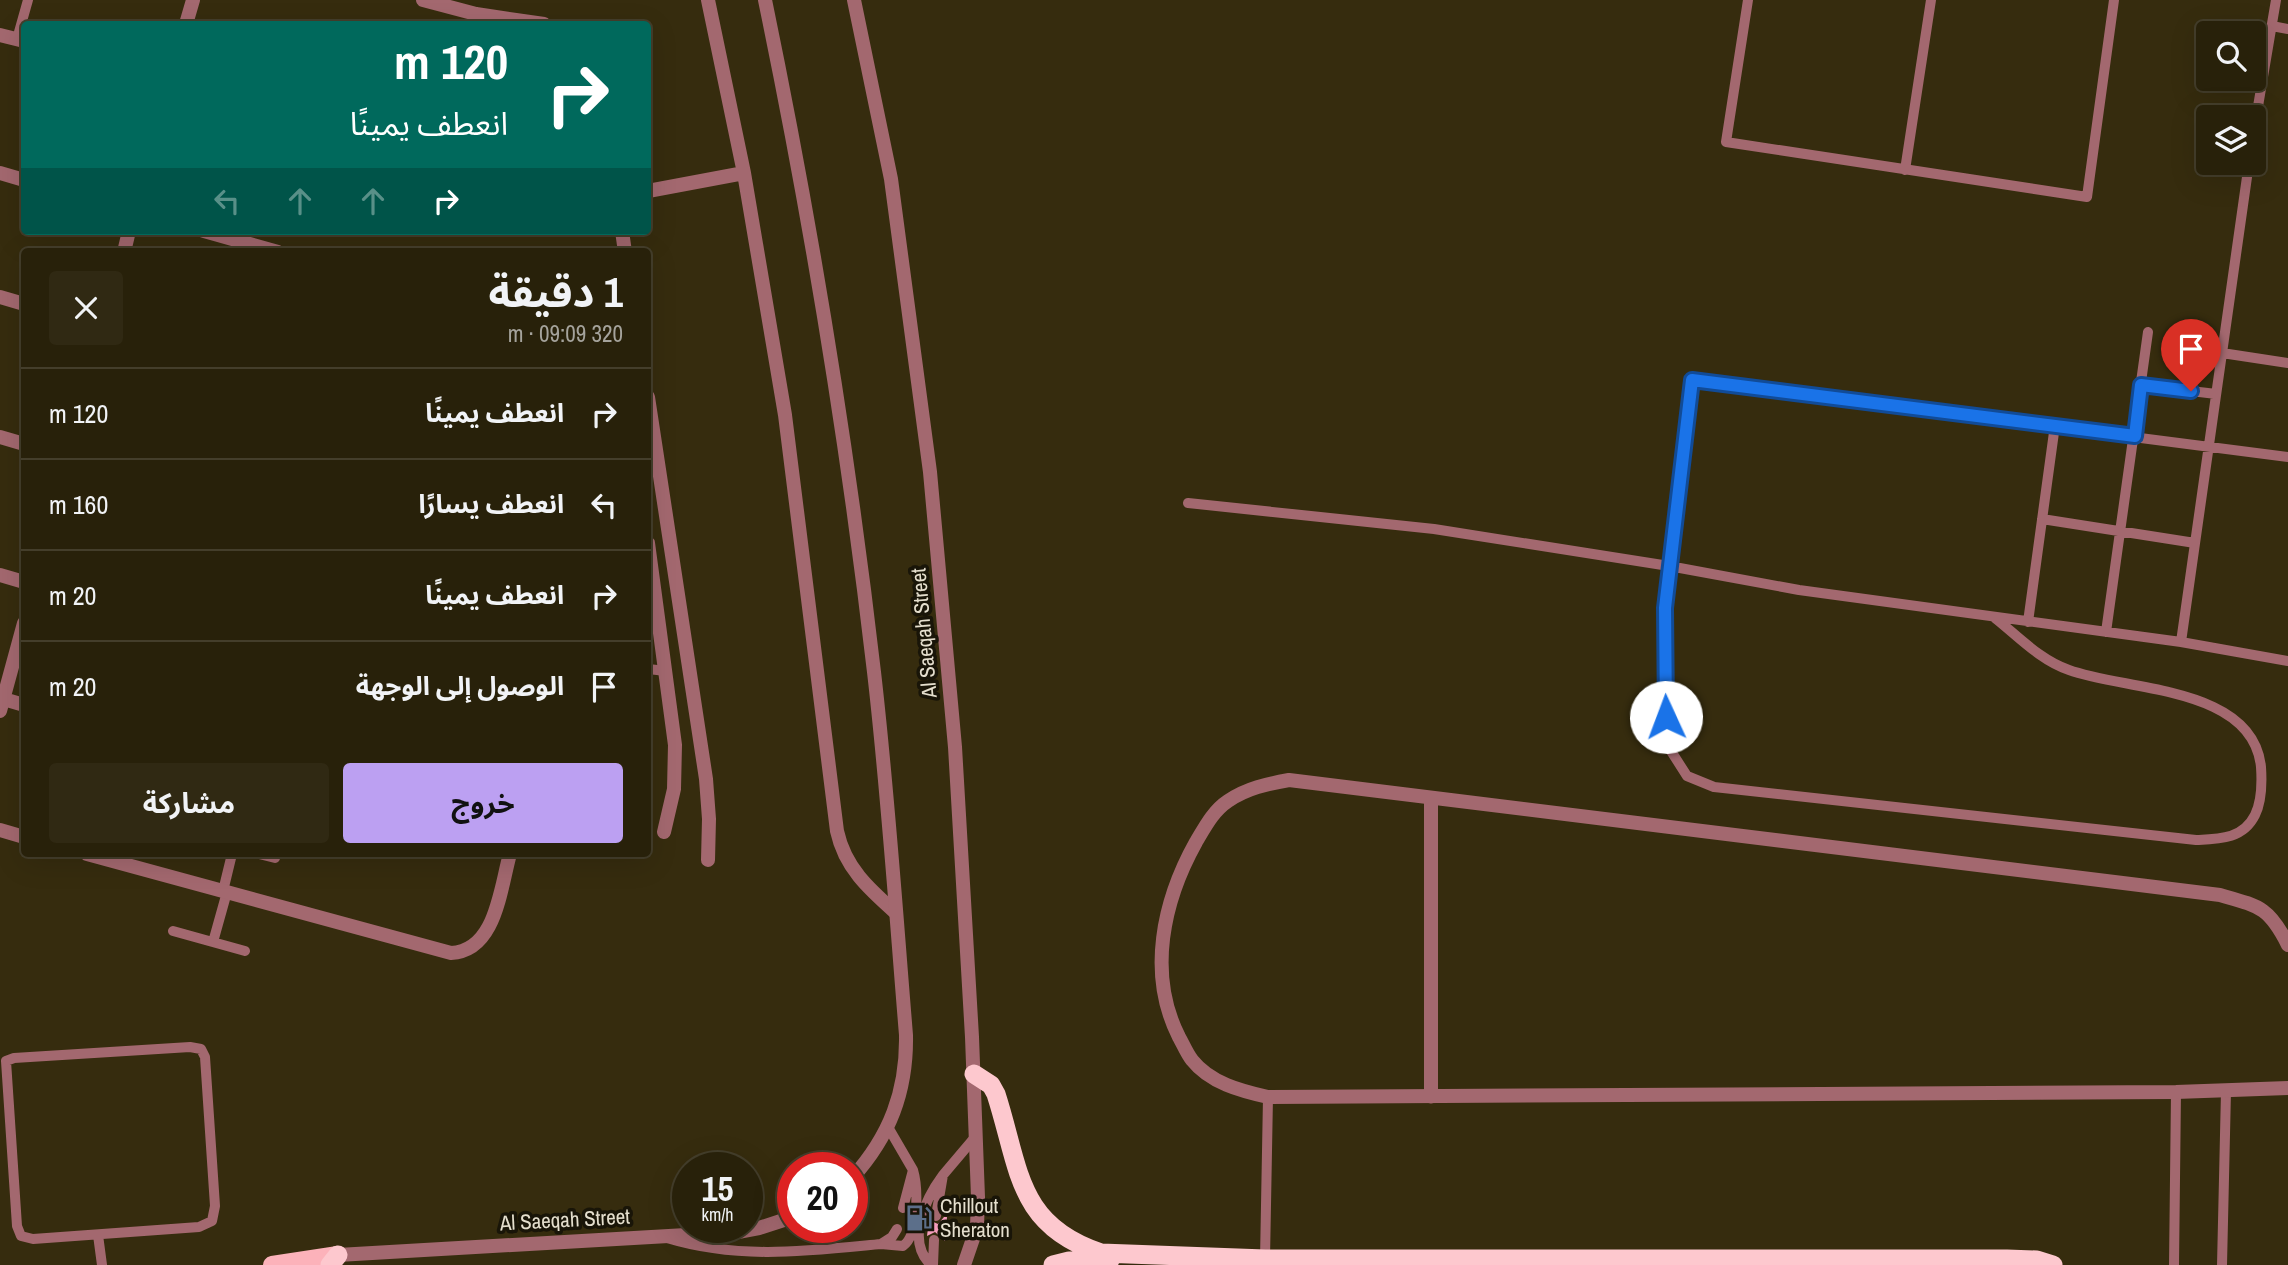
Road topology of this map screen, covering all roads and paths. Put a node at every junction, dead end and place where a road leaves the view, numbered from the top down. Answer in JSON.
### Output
{"nodes":[{"id":1,"x":28,"y":0,"type":"edge"},
{"id":2,"x":192,"y":0,"type":"edge"},
{"id":3,"x":423,"y":0,"type":"edge"},
{"id":4,"x":708,"y":0,"type":"edge"},
{"id":5,"x":765,"y":0,"type":"edge"},
{"id":6,"x":854,"y":0,"type":"edge"},
{"id":7,"x":1748,"y":0,"type":"edge"},
{"id":8,"x":1931,"y":0,"type":"edge"},
{"id":9,"x":2114,"y":0,"type":"edge"},
{"id":10,"x":2276,"y":0,"type":"edge"},
{"id":11,"x":24,"y":21,"type":"edge"},
{"id":12,"x":187,"y":21,"type":"edge"},
{"id":13,"x":524,"y":21,"type":"edge"},
{"id":14,"x":2272,"y":26,"type":"junction"},
{"id":15,"x":2288,"y":29,"type":"edge"},
{"id":16,"x":0,"y":35,"type":"edge"},
{"id":17,"x":21,"y":40,"type":"edge"},
{"id":18,"x":2258,"y":105,"type":"edge"},
{"id":19,"x":1905,"y":170,"type":"junction"},
{"id":20,"x":0,"y":173,"type":"edge"},
{"id":21,"x":744,"y":173,"type":"junction"},
{"id":22,"x":2247,"y":175,"type":"edge"},
{"id":23,"x":21,"y":179,"type":"edge"},
{"id":24,"x":651,"y":190,"type":"edge"},
{"id":25,"x":218,"y":235,"type":"edge"},
{"id":26,"x":264,"y":248,"type":"edge"},
{"id":27,"x":0,"y":297,"type":"edge"},
{"id":28,"x":21,"y":303,"type":"edge"},
{"id":29,"x":2148,"y":332,"type":"dead end"},
{"id":30,"x":2222,"y":353,"type":"junction"},
{"id":31,"x":2288,"y":363,"type":"edge"},
{"id":32,"x":2141,"y":385,"type":"junction"},
{"id":33,"x":2216,"y":394,"type":"junction"},
{"id":34,"x":651,"y":417,"type":"edge"},
{"id":35,"x":2055,"y":425,"type":"junction"},
{"id":36,"x":2135,"y":436,"type":"junction"},
{"id":37,"x":0,"y":437,"type":"edge"},
{"id":38,"x":21,"y":443,"type":"edge"},
{"id":39,"x":2209,"y":445,"type":"junction"},
{"id":40,"x":2288,"y":457,"type":"edge"},
{"id":41,"x":1188,"y":502,"type":"dead end"},
{"id":42,"x":2042,"y":519,"type":"junction"},
{"id":43,"x":2121,"y":530,"type":"junction"},
{"id":44,"x":2195,"y":542,"type":"junction"},
{"id":45,"x":1669,"y":566,"type":"junction"},
{"id":46,"x":0,"y":575,"type":"edge"},
{"id":47,"x":21,"y":581,"type":"edge"},
{"id":48,"x":651,"y":582,"type":"edge"},
{"id":49,"x":1995,"y":618,"type":"junction"},
{"id":50,"x":2028,"y":622,"type":"junction"},
{"id":51,"x":2106,"y":632,"type":"junction"},
{"id":52,"x":21,"y":633,"type":"edge"},
{"id":53,"x":2181,"y":642,"type":"junction"},
{"id":54,"x":2288,"y":661,"type":"edge"},
{"id":55,"x":651,"y":669,"type":"edge"},
{"id":56,"x":666,"y":671,"type":"junction"},
{"id":57,"x":1,"y":703,"type":"edge"},
{"id":58,"x":21,"y":705,"type":"edge"},
{"id":59,"x":1431,"y":797,"type":"junction"},
{"id":60,"x":0,"y":830,"type":"edge"},
{"id":61,"x":664,"y":832,"type":"dead end"},
{"id":62,"x":21,"y":836,"type":"edge"},
{"id":63,"x":98,"y":857,"type":"edge"},
{"id":64,"x":231,"y":857,"type":"edge"},
{"id":65,"x":271,"y":857,"type":"edge"},
{"id":66,"x":509,"y":857,"type":"edge"},
{"id":67,"x":275,"y":858,"type":"dead end"},
{"id":68,"x":708,"y":860,"type":"dead end"},
{"id":69,"x":225,"y":891,"type":"junction"},
{"id":70,"x":896,"y":913,"type":"junction"},
{"id":71,"x":173,"y":930,"type":"dead end"},
{"id":72,"x":213,"y":942,"type":"junction"},
{"id":73,"x":2288,"y":945,"type":"edge"},
{"id":74,"x":245,"y":951,"type":"dead end"},
{"id":75,"x":974,"y":1074,"type":"junction"},
{"id":76,"x":2288,"y":1088,"type":"edge"},
{"id":77,"x":2176,"y":1091,"type":"junction"},
{"id":78,"x":2226,"y":1091,"type":"junction"},
{"id":79,"x":1268,"y":1097,"type":"junction"},
{"id":80,"x":1431,"y":1097,"type":"junction"},
{"id":81,"x":888,"y":1127,"type":"junction"},
{"id":82,"x":976,"y":1136,"type":"junction"},
{"id":83,"x":868,"y":1158,"type":"edge"},
{"id":84,"x":913,"y":1170,"type":"junction"},
{"id":85,"x":943,"y":1175,"type":"junction"},
{"id":86,"x":903,"y":1208,"type":"dead end"},
{"id":87,"x":936,"y":1216,"type":"dead end"},
{"id":88,"x":777,"y":1222,"type":"edge"},
{"id":89,"x":897,"y":1229,"type":"dead end"},
{"id":90,"x":98,"y":1235,"type":"junction"},
{"id":91,"x":658,"y":1236,"type":"junction"},
{"id":92,"x":934,"y":1240,"type":"dead end"},
{"id":93,"x":881,"y":1244,"type":"junction"},
{"id":94,"x":1125,"y":1256,"type":"junction"},
{"id":95,"x":1265,"y":1259,"type":"junction"},
{"id":96,"x":334,"y":1260,"type":"edge"},
{"id":97,"x":102,"y":1265,"type":"edge"},
{"id":98,"x":272,"y":1265,"type":"edge"},
{"id":99,"x":932,"y":1265,"type":"edge"},
{"id":100,"x":964,"y":1265,"type":"edge"},
{"id":101,"x":1053,"y":1265,"type":"edge"},
{"id":102,"x":2053,"y":1265,"type":"edge"},
{"id":103,"x":2175,"y":1265,"type":"edge"},
{"id":104,"x":2222,"y":1265,"type":"edge"}],
"edges":[{"from":1,"to":11,"type":"lane"},
{"from":2,"to":12,"type":"street"},
{"from":3,"to":13,"type":"street"},
{"from":4,"to":21,"type":"street"},
{"from":5,"to":70,"type":"street"},
{"from":6,"to":75,"type":"street","name":"Al Saeqah Street"},
{"from":7,"to":19,"type":"lane"},
{"from":8,"to":19,"type":"lane"},
{"from":9,"to":19,"type":"lane"},
{"from":10,"to":14,"type":"lane"},
{"from":14,"to":15,"type":"lane"},
{"from":14,"to":18,"type":"lane"},
{"from":16,"to":17,"type":"street"},
{"from":20,"to":23,"type":"street"},
{"from":21,"to":24,"type":"street"},
{"from":21,"to":70,"type":"street"},
{"from":22,"to":30,"type":"lane"},
{"from":25,"to":26,"type":"street"},
{"from":27,"to":28,"type":"street"},
{"from":29,"to":32,"type":"lane"},
{"from":30,"to":31,"type":"lane"},
{"from":30,"to":33,"type":"lane"},
{"from":32,"to":33,"type":"lane"},
{"from":32,"to":36,"type":"lane"},
{"from":33,"to":39,"type":"lane"},
{"from":34,"to":68,"type":"street"},
{"from":35,"to":36,"type":"lane"},
{"from":35,"to":42,"type":"lane"},
{"from":35,"to":45,"type":"lane"},
{"from":36,"to":39,"type":"lane"},
{"from":36,"to":43,"type":"lane"},
{"from":37,"to":38,"type":"street"},
{"from":39,"to":40,"type":"lane"},
{"from":39,"to":44,"type":"lane"},
{"from":41,"to":45,"type":"lane"},
{"from":42,"to":43,"type":"lane"},
{"from":42,"to":50,"type":"lane"},
{"from":43,"to":44,"type":"lane"},
{"from":43,"to":51,"type":"lane"},
{"from":44,"to":53,"type":"lane"},
{"from":45,"to":49,"type":"lane"},
{"from":45,"to":49,"type":"lane"},
{"from":46,"to":47,"type":"street"},
{"from":48,"to":56,"type":"street"},
{"from":49,"to":50,"type":"lane"},
{"from":50,"to":51,"type":"lane"},
{"from":51,"to":53,"type":"lane"},
{"from":52,"to":57,"type":"street"},
{"from":53,"to":54,"type":"lane"},
{"from":55,"to":56,"type":"lane"},
{"from":56,"to":61,"type":"street"},
{"from":57,"to":58,"type":"street"},
{"from":59,"to":73,"type":"street"},
{"from":59,"to":79,"type":"street"},
{"from":59,"to":80,"type":"street"},
{"from":60,"to":62,"type":"street"},
{"from":63,"to":69,"type":"street"},
{"from":64,"to":69,"type":"lane"},
{"from":65,"to":67,"type":"lane"},
{"from":66,"to":69,"type":"street"},
{"from":69,"to":72,"type":"lane"},
{"from":70,"to":81,"type":"street"},
{"from":71,"to":72,"type":"lane"},
{"from":72,"to":74,"type":"lane"},
{"from":75,"to":82,"type":"street","name":"Al Saeqah Street"},
{"from":75,"to":94,"type":"highway"},
{"from":76,"to":78,"type":"street"},
{"from":77,"to":78,"type":"street"},
{"from":77,"to":80,"type":"street"},
{"from":77,"to":103,"type":"lane"},
{"from":78,"to":104,"type":"lane"},
{"from":79,"to":80,"type":"street"},
{"from":79,"to":95,"type":"lane"},
{"from":81,"to":83,"type":"street"},
{"from":81,"to":84,"type":"lane"},
{"from":82,"to":85,"type":"lane"},
{"from":82,"to":100,"type":"street","name":"Al Saeqah Street"},
{"from":84,"to":86,"type":"lane"},
{"from":84,"to":93,"type":"lane"},
{"from":85,"to":87,"type":"lane"},
{"from":85,"to":99,"type":"lane"},
{"from":88,"to":91,"type":"street","name":"Al Saeqah Street"},
{"from":89,"to":93,"type":"lane"},
{"from":90,"to":90,"type":"lane"},
{"from":90,"to":97,"type":"lane"},
{"from":91,"to":93,"type":"lane"},
{"from":91,"to":96,"type":"street","name":"Al Saeqah Street"},
{"from":92,"to":99,"type":"lane"},
{"from":94,"to":95,"type":"highway"},
{"from":94,"to":101,"type":"highway"},
{"from":95,"to":102,"type":"highway"},
{"from":96,"to":98,"type":"main road"}]}
